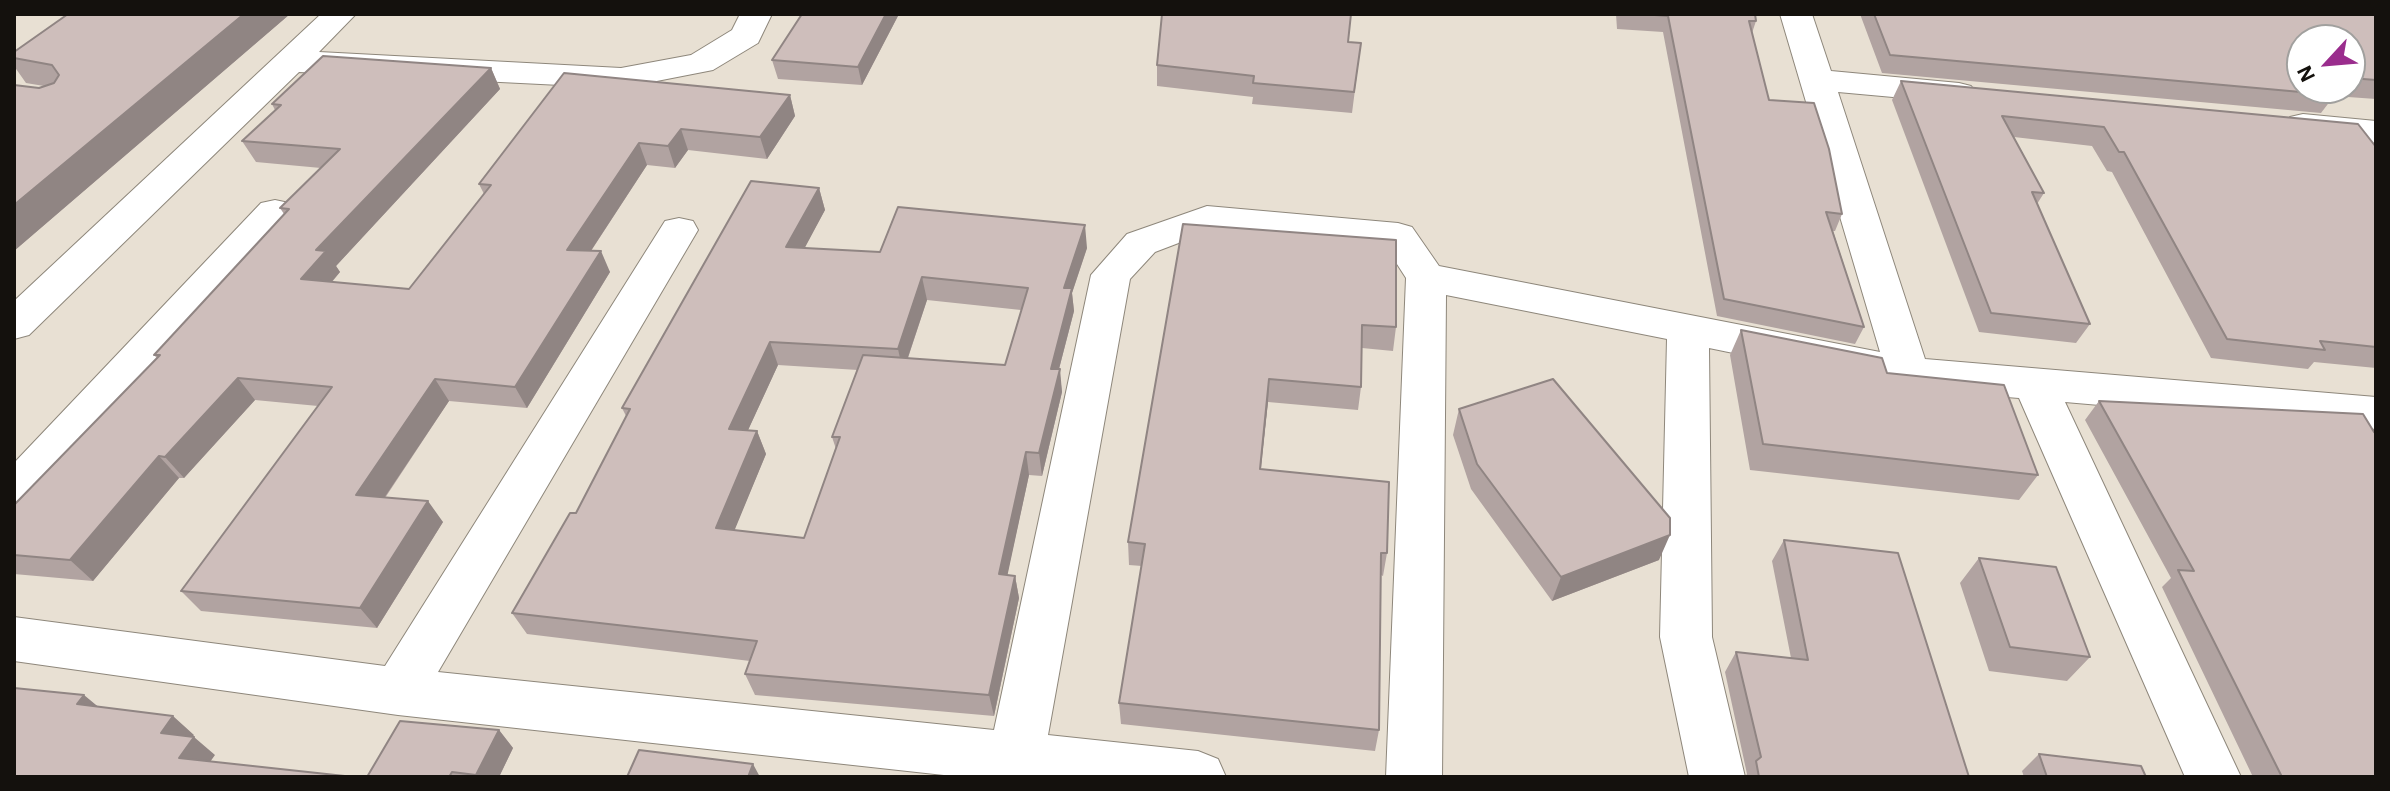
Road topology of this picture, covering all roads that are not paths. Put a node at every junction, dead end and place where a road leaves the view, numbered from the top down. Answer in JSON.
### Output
{"nodes":[{"id":1,"x":340,"y":14,"type":"edge"},
{"id":2,"x":756,"y":14,"type":"edge"},
{"id":3,"x":1796,"y":14,"type":"edge"},
{"id":4,"x":289,"y":61,"type":"junction"},
{"id":5,"x":1816,"y":80,"type":"junction"},
{"id":6,"x":1987,"y":96,"type":"edge"},
{"id":7,"x":2267,"y":122,"type":"edge"},
{"id":8,"x":2376,"y":132,"type":"edge"},
{"id":9,"x":275,"y":212,"type":"dead end"},
{"id":10,"x":679,"y":230,"type":"dead end"},
{"id":11,"x":1426,"y":277,"type":"junction"},
{"id":12,"x":14,"y":325,"type":"edge"},
{"id":13,"x":1688,"y":327,"type":"junction"},
{"id":14,"x":1908,"y":373,"type":"junction"},
{"id":15,"x":2033,"y":381,"type":"junction"},
{"id":16,"x":2376,"y":413,"type":"edge"},
{"id":17,"x":14,"y":494,"type":"edge"},
{"id":18,"x":14,"y":639,"type":"edge"},
{"id":19,"x":398,"y":691,"type":"junction"},
{"id":20,"x":1016,"y":757,"type":"junction"},
{"id":21,"x":1198,"y":777,"type":"edge"},
{"id":22,"x":1414,"y":777,"type":"edge"},
{"id":23,"x":1717,"y":777,"type":"edge"},
{"id":24,"x":2213,"y":777,"type":"edge"}],
"edges":[{"from":1,"to":4,"type":"street"},
{"from":2,"to":4,"type":"street"},
{"from":3,"to":5,"type":"street"},
{"from":4,"to":12,"type":"street"},
{"from":5,"to":6,"type":"street"},
{"from":5,"to":14,"type":"street"},
{"from":7,"to":8,"type":"street"},
{"from":9,"to":17,"type":"street"},
{"from":10,"to":19,"type":"street"},
{"from":11,"to":13,"type":"street"},
{"from":11,"to":20,"type":"street"},
{"from":11,"to":22,"type":"street"},
{"from":13,"to":14,"type":"street"},
{"from":13,"to":23,"type":"street"},
{"from":14,"to":15,"type":"street"},
{"from":15,"to":16,"type":"street"},
{"from":15,"to":24,"type":"street"},
{"from":18,"to":19,"type":"street"},
{"from":19,"to":20,"type":"street"},
{"from":20,"to":21,"type":"street"}]}
